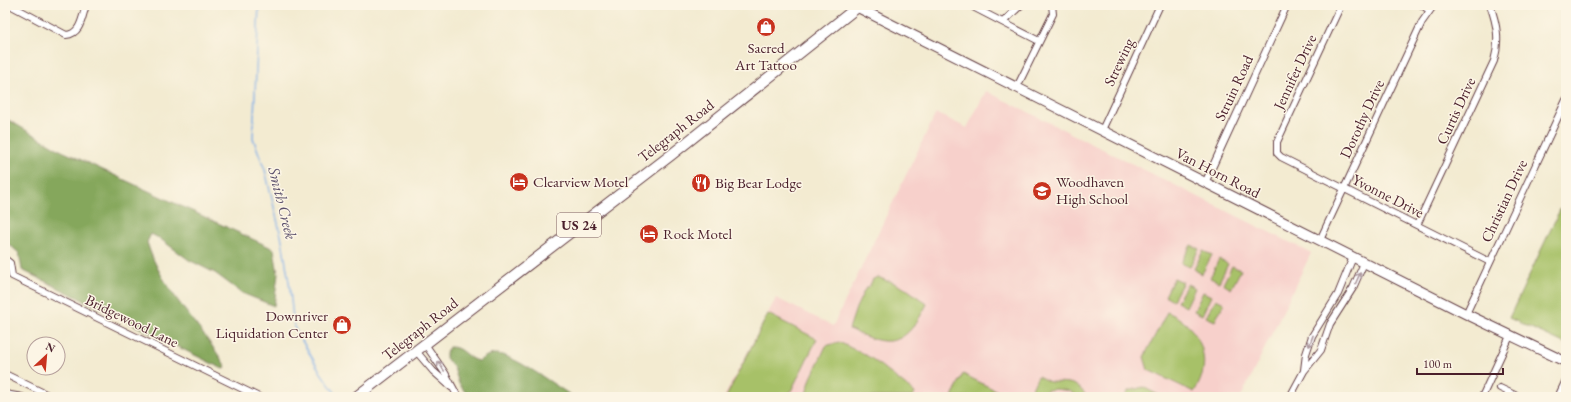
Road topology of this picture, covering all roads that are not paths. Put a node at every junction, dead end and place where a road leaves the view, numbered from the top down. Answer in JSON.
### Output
{"nodes":[{"id":1,"x":10,"y":5,"type":"edge"},
{"id":2,"x":86,"y":5,"type":"edge"},
{"id":3,"x":1021,"y":5,"type":"edge"},
{"id":4,"x":1052,"y":5,"type":"edge"},
{"id":5,"x":1160,"y":5,"type":"edge"},
{"id":6,"x":1287,"y":5,"type":"edge"},
{"id":7,"x":1341,"y":5,"type":"edge"},
{"id":8,"x":1422,"y":5,"type":"edge"},
{"id":9,"x":1434,"y":5,"type":"edge"},
{"id":10,"x":1490,"y":5,"type":"edge"},
{"id":11,"x":859,"y":6,"type":"edge"},
{"id":12,"x":975,"y":8,"type":"dead end"},
{"id":13,"x":1429,"y":10,"type":"junction"},
{"id":14,"x":1003,"y":22,"type":"junction"},
{"id":15,"x":1039,"y":41,"type":"junction"},
{"id":16,"x":1017,"y":87,"type":"junction"},
{"id":17,"x":1566,"y":100,"type":"edge"},
{"id":18,"x":1102,"y":130,"type":"junction"},
{"id":19,"x":1276,"y":151,"type":"joint"},
{"id":20,"x":1205,"y":183,"type":"junction"},
{"id":21,"x":1344,"y":188,"type":"junction"},
{"id":22,"x":1417,"y":225,"type":"junction"},
{"id":23,"x":1320,"y":240,"type":"junction"},
{"id":24,"x":1352,"y":257,"type":"junction"},
{"id":25,"x":5,"y":259,"type":"edge"},
{"id":26,"x":1490,"y":262,"type":"junction"},
{"id":27,"x":1364,"y":263,"type":"junction"},
{"id":28,"x":1338,"y":294,"type":"junction"},
{"id":29,"x":1347,"y":299,"type":"junction"},
{"id":30,"x":1466,"y":314,"type":"junction"},
{"id":31,"x":1318,"y":325,"type":"junction"},
{"id":32,"x":1329,"y":330,"type":"junction"},
{"id":33,"x":1510,"y":336,"type":"junction"},
{"id":34,"x":425,"y":344,"type":"junction"},
{"id":35,"x":416,"y":351,"type":"junction"},
{"id":36,"x":1566,"y":362,"type":"edge"},
{"id":37,"x":1304,"y":371,"type":"junction"},
{"id":38,"x":5,"y":374,"type":"edge"},
{"id":39,"x":1566,"y":380,"type":"edge"},
{"id":40,"x":1500,"y":388,"type":"dead end"},
{"id":41,"x":454,"y":390,"type":"junction"},
{"id":42,"x":5,"y":394,"type":"edge"},
{"id":43,"x":22,"y":397,"type":"edge"},
{"id":44,"x":52,"y":397,"type":"edge"},
{"id":45,"x":258,"y":397,"type":"edge"},
{"id":46,"x":356,"y":397,"type":"edge"},
{"id":47,"x":458,"y":397,"type":"edge"},
{"id":48,"x":1290,"y":397,"type":"edge"},
{"id":49,"x":1482,"y":397,"type":"edge"},
{"id":50,"x":1519,"y":397,"type":"edge"},
{"id":51,"x":1558,"y":397,"type":"edge"}],
"edges":[{"from":1,"to":2,"type":"street"},
{"from":3,"to":14,"type":"street"},
{"from":4,"to":15,"type":"street"},
{"from":5,"to":18,"type":"street","name":"Strewing"},
{"from":6,"to":20,"type":"street","name":"Struin Road"},
{"from":7,"to":19,"type":"street","name":"Jennifer Drive"},
{"from":8,"to":13,"type":"street"},
{"from":9,"to":13,"type":"street","name":"Dorothy Drive"},
{"from":10,"to":22,"type":"street","name":"Curtis Drive"},
{"from":11,"to":16,"type":"main road","name":"Van Horn Road"},
{"from":11,"to":34,"type":"main road","name":"Telegraph Road","number":"US 24"},
{"from":12,"to":14,"type":"street"},
{"from":13,"to":21,"type":"street","name":"Dorothy Drive"},
{"from":14,"to":15,"type":"street"},
{"from":15,"to":16,"type":"street"},
{"from":16,"to":18,"type":"main road","name":"Van Horn Road"},
{"from":17,"to":26,"type":"street","name":"Christian Drive"},
{"from":18,"to":20,"type":"main road","name":"Van Horn Road"},
{"from":19,"to":21,"type":"street","name":"Yvonne Drive"},
{"from":20,"to":23,"type":"main road","name":"Van Horn Road"},
{"from":21,"to":22,"type":"street","name":"Yvonne Drive"},
{"from":21,"to":23,"type":"street","name":"Dorothy Drive"},
{"from":22,"to":26,"type":"street","name":"Yvonne Drive"},
{"from":23,"to":24,"type":"main road","name":"Van Horn Road"},
{"from":24,"to":27,"type":"main road","name":"Van Horn Road"},
{"from":24,"to":28,"type":"street"},
{"from":25,"to":45,"type":"street","name":"Bridgewood Lane"},
{"from":26,"to":30,"type":"street","name":"Christian Drive"},
{"from":29,"to":27,"type":"street","one_way":true},
{"from":27,"to":30,"type":"main road","name":"Van Horn Road"},
{"from":28,"to":29,"type":"street"},
{"from":28,"to":31,"type":"street"},
{"from":29,"to":32,"type":"street"},
{"from":30,"to":33,"type":"main road","name":"Van Horn Road"},
{"from":31,"to":32,"type":"street"},
{"from":31,"to":37,"type":"street","one_way":true},
{"from":32,"to":37,"type":"street"},
{"from":33,"to":36,"type":"main road","name":"Van Horn Road"},
{"from":33,"to":49,"type":"street"},
{"from":34,"to":35,"type":"main road","name":"Telegraph Road","number":"US 24"},
{"from":41,"to":34,"type":"street","one_way":true},
{"from":35,"to":41,"type":"street"},
{"from":35,"to":46,"type":"main road","name":"Telegraph Road","number":"US 24"},
{"from":37,"to":48,"type":"street"},
{"from":38,"to":44,"type":"street"},
{"from":39,"to":51,"type":"street"},
{"from":40,"to":50,"type":"street"},
{"from":41,"to":47,"type":"street"},
{"from":42,"to":43,"type":"street"}]}
